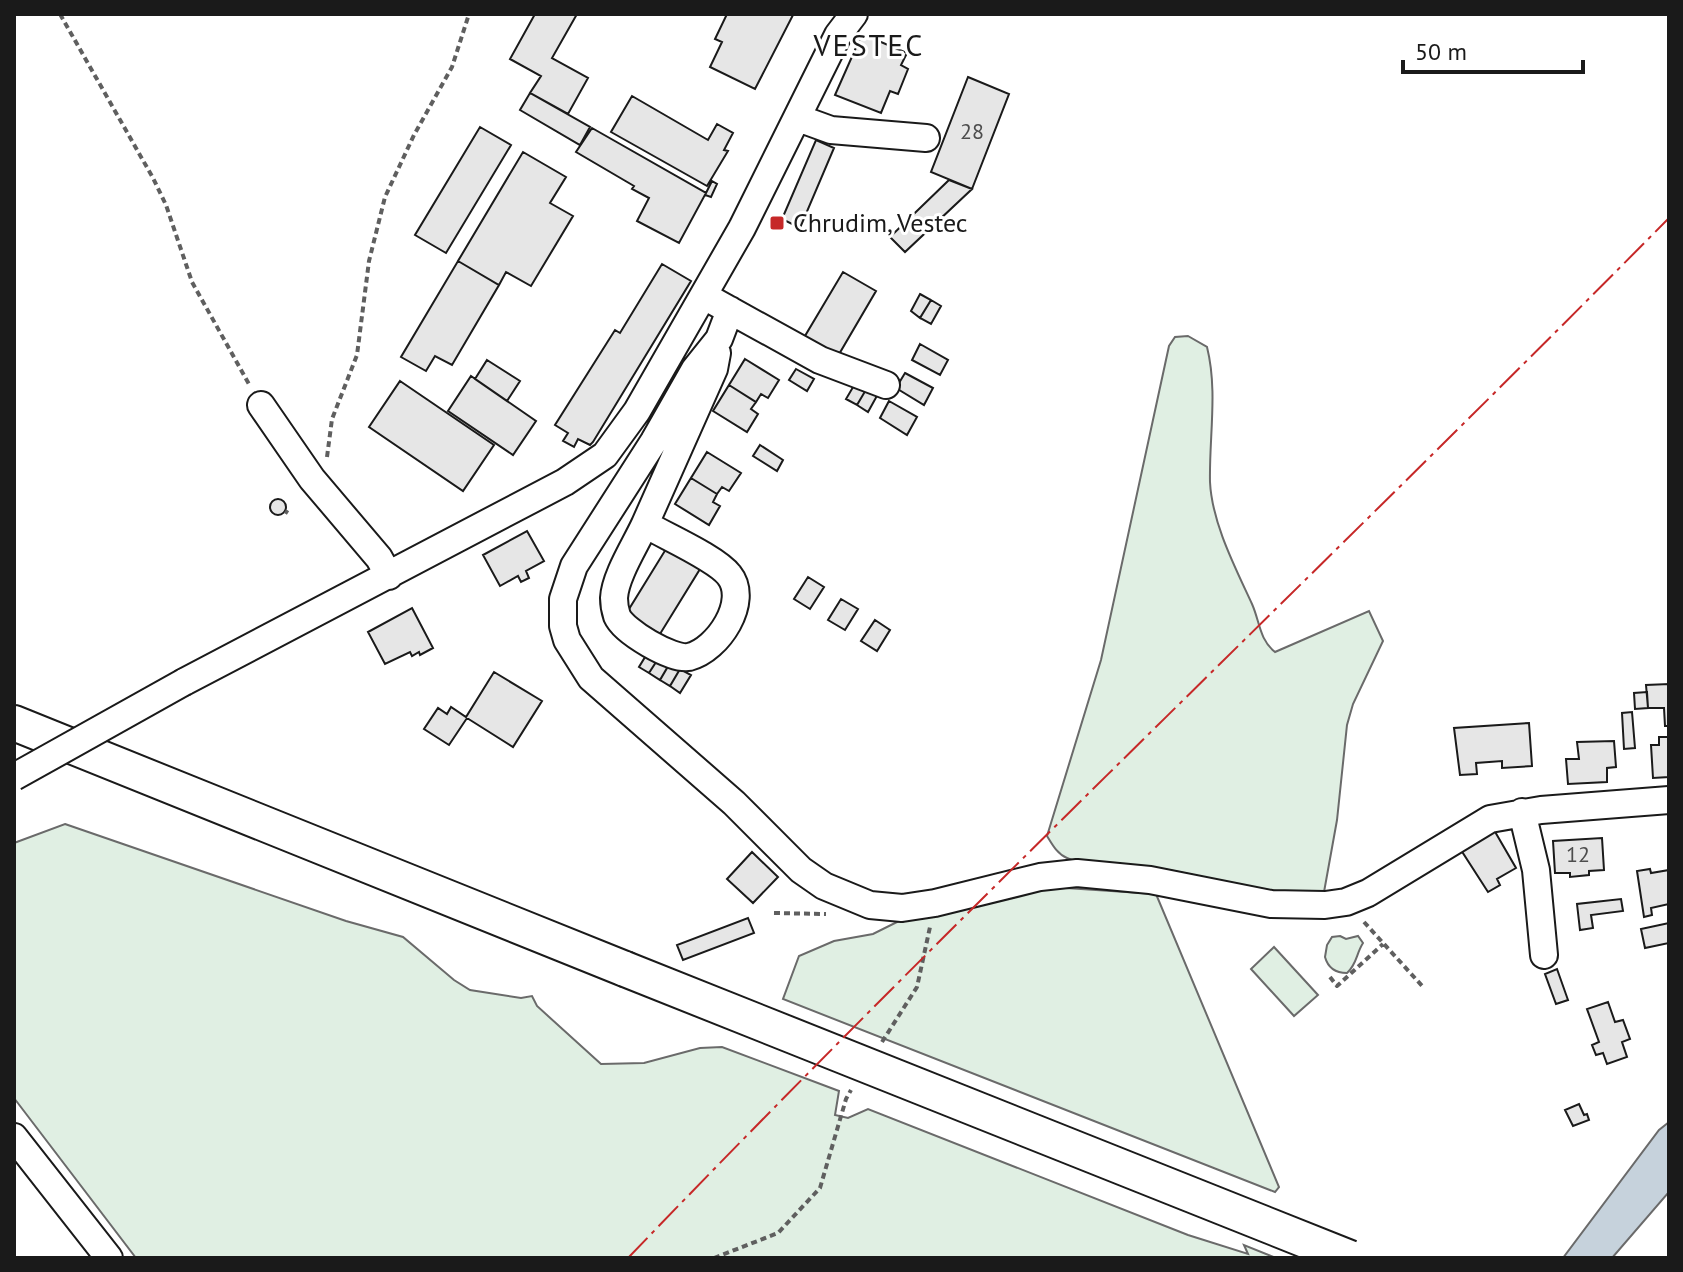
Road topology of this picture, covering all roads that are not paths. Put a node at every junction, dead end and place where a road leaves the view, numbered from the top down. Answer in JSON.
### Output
{"nodes":[{"id":1,"x":854,"y":14,"type":"edge"},
{"id":2,"x":798,"y":118,"type":"junction"},
{"id":3,"x":926,"y":138,"type":"dead end"},
{"id":4,"x":705,"y":297,"type":"junction"},
{"id":5,"x":730,"y":310,"type":"junction"},
{"id":6,"x":715,"y":346,"type":"junction"},
{"id":7,"x":886,"y":385,"type":"dead end"},
{"id":8,"x":261,"y":405,"type":"road end"},
{"id":9,"x":645,"y":524,"type":"junction"},
{"id":10,"x":389,"y":576,"type":"junction"},
{"id":11,"x":14,"y":723,"type":"edge"},
{"id":12,"x":14,"y":777,"type":"edge"},
{"id":13,"x":1669,"y":800,"type":"edge"},
{"id":14,"x":1522,"y":812,"type":"junction"},
{"id":15,"x":1544,"y":955,"type":"dead end"},
{"id":16,"x":14,"y":1137,"type":"edge"},
{"id":17,"x":109,"y":1258,"type":"edge"},
{"id":18,"x":1350,"y":1258,"type":"edge"}],
"edges":[{"from":1,"to":2,"type":"street"},
{"from":2,"to":3,"type":"street"},
{"from":2,"to":4,"type":"street"},
{"from":4,"to":5,"type":"street"},
{"from":4,"to":10,"type":"street"},
{"from":5,"to":6,"type":"street"},
{"from":5,"to":7,"type":"street"},
{"from":6,"to":9,"type":"street"},
{"from":6,"to":14,"type":"street"},
{"from":8,"to":10,"type":"street"},
{"from":9,"to":9,"type":"street"},
{"from":10,"to":12,"type":"street","bridge":true},
{"from":11,"to":18,"type":"main road","bridge":true},
{"from":13,"to":14,"type":"street"},
{"from":14,"to":15,"type":"street"},
{"from":16,"to":17,"type":"street"}]}
